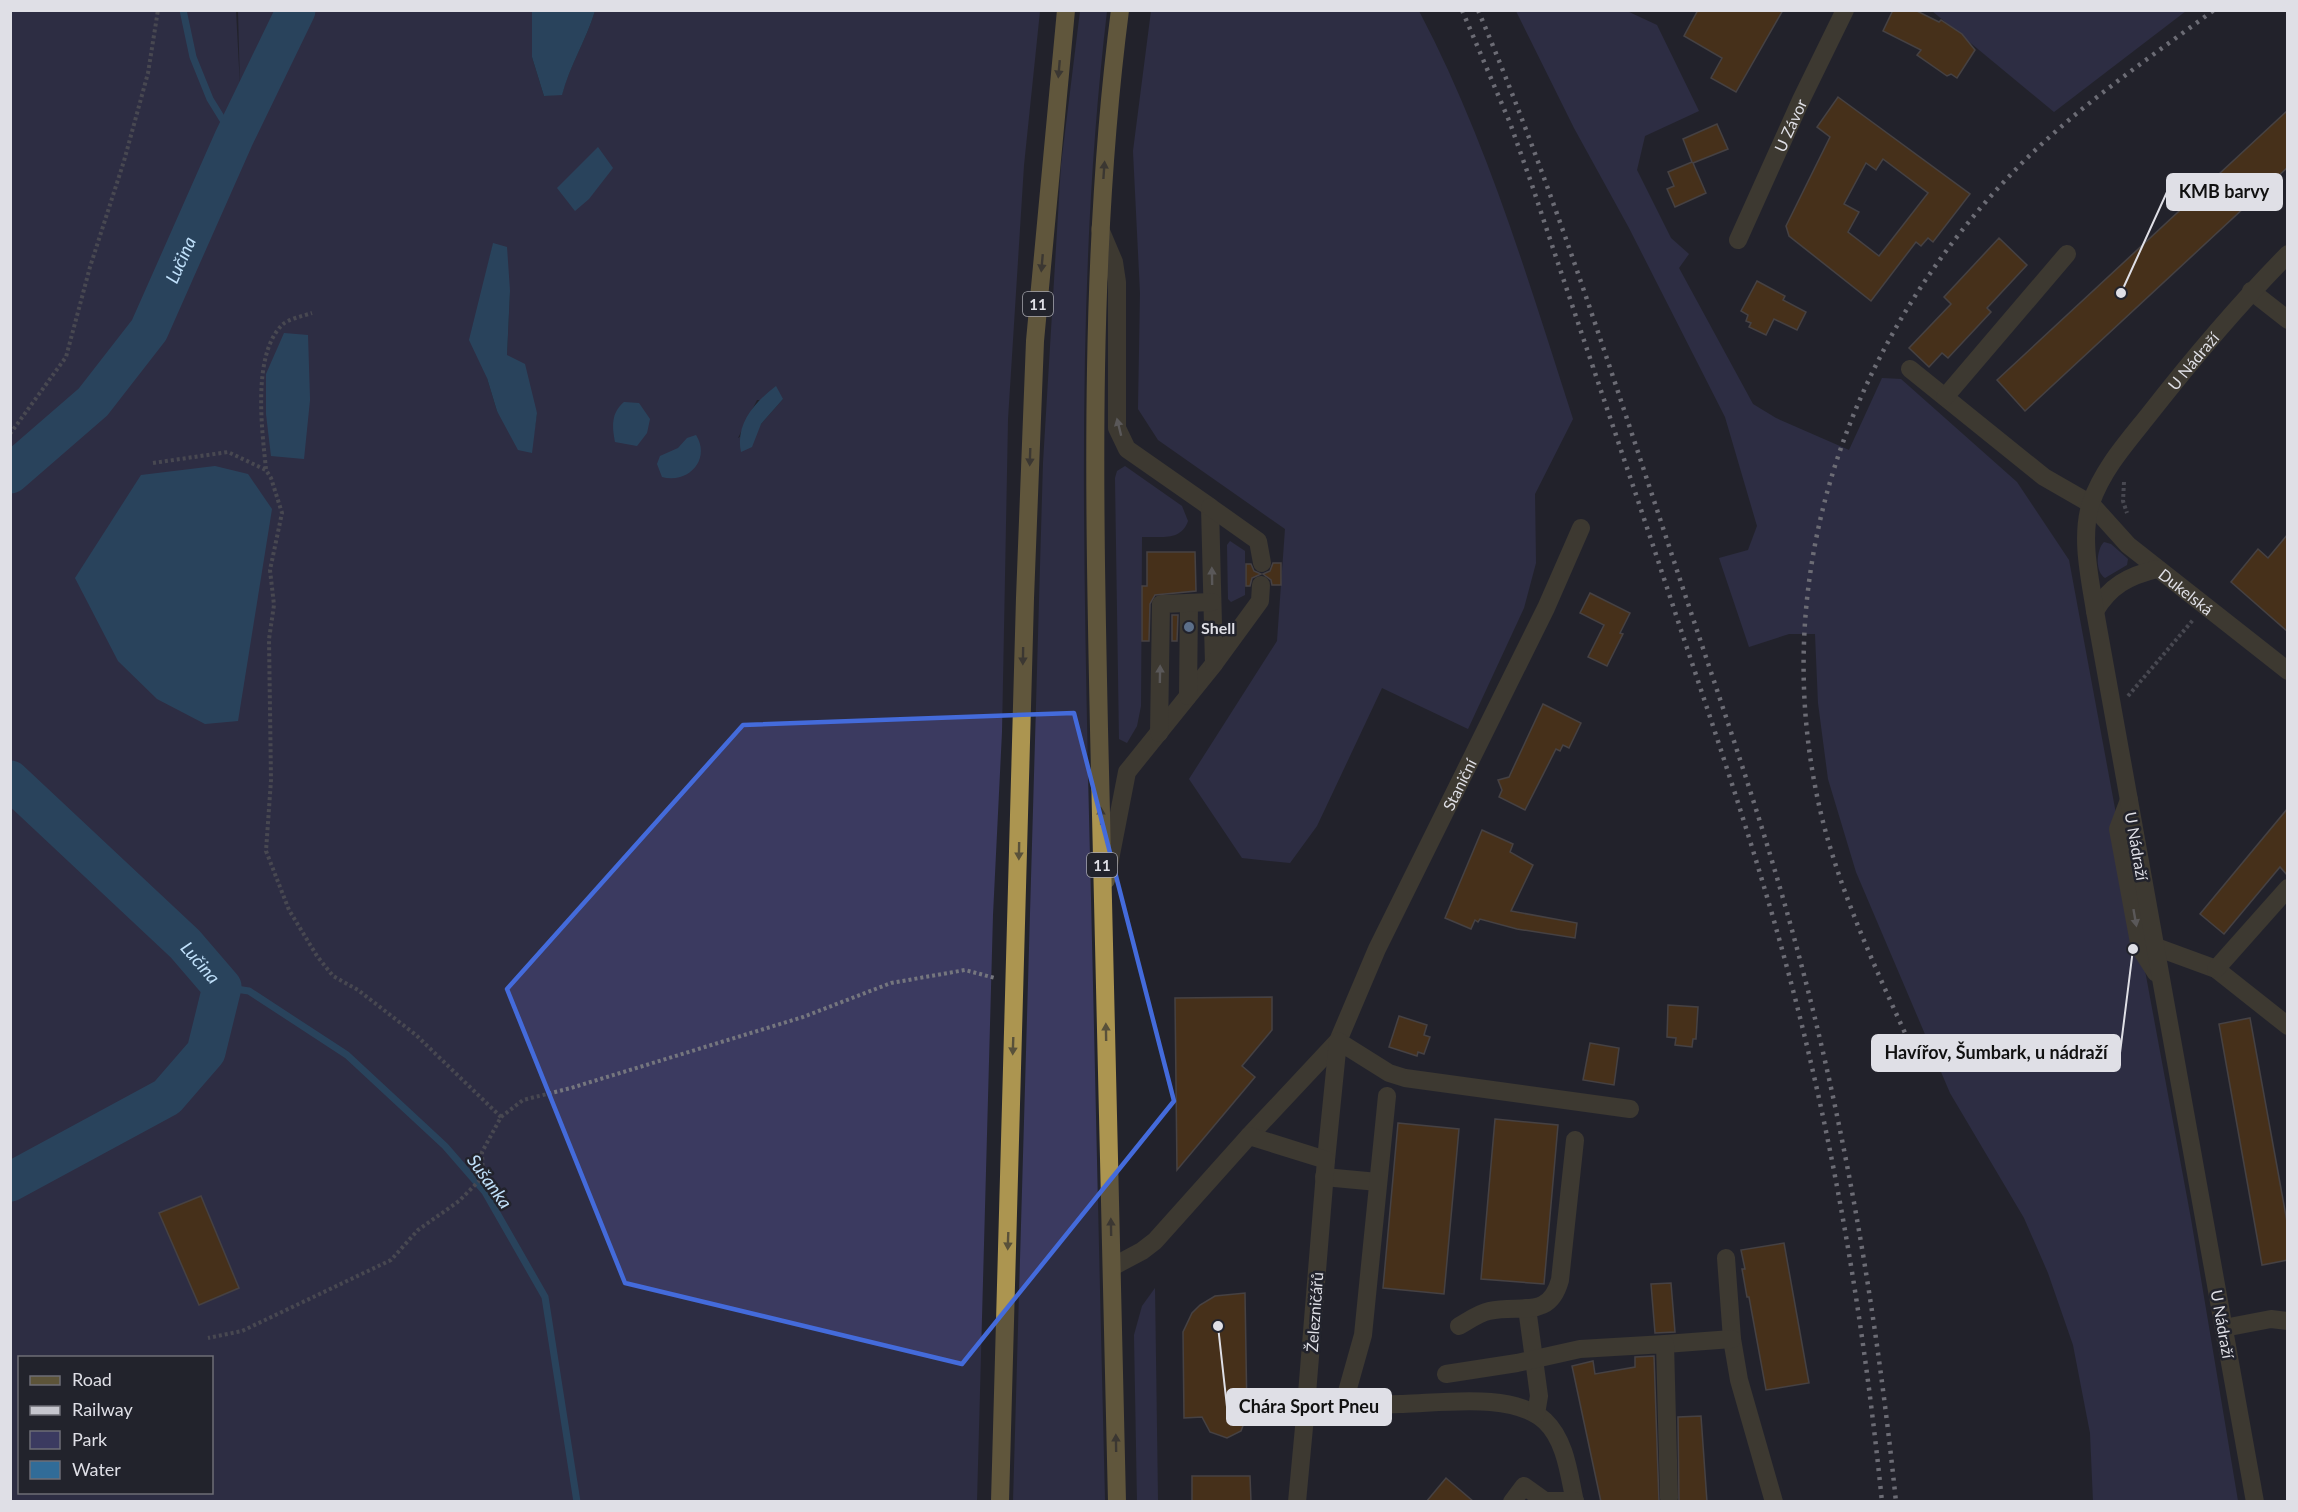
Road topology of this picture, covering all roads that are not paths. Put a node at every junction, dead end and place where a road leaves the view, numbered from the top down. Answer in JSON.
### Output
{"nodes":[{"id":1,"x":1066,"y":10,"type":"edge"},
{"id":2,"x":1120,"y":10,"type":"edge"},
{"id":3,"x":1845,"y":10,"type":"edge"},
{"id":4,"x":1100,"y":229,"type":"junction"},
{"id":5,"x":1738,"y":240,"type":"dead end"},
{"id":6,"x":2067,"y":254,"type":"dead end"},
{"id":7,"x":2288,"y":254,"type":"edge"},
{"id":8,"x":2251,"y":291,"type":"junction"},
{"id":9,"x":2288,"y":320,"type":"edge"},
{"id":10,"x":1910,"y":369,"type":"dead end"},
{"id":11,"x":1945,"y":397,"type":"junction"},
{"id":12,"x":2091,"y":504,"type":"junction"},
{"id":13,"x":1210,"y":507,"type":"junction"},
{"id":14,"x":1581,"y":528,"type":"dead end"},
{"id":15,"x":1262,"y":563,"type":"dead end"},
{"id":16,"x":2157,"y":569,"type":"junction"},
{"id":17,"x":1261,"y":585,"type":"dead end"},
{"id":18,"x":1212,"y":602,"type":"junction"},
{"id":19,"x":1189,"y":603,"type":"junction"},
{"id":20,"x":2095,"y":611,"type":"junction"},
{"id":21,"x":1214,"y":664,"type":"junction"},
{"id":22,"x":2288,"y":671,"type":"edge"},
{"id":23,"x":1188,"y":696,"type":"junction"},
{"id":24,"x":1159,"y":733,"type":"junction"},
{"id":25,"x":2129,"y":800,"type":"junction"},
{"id":26,"x":2288,"y":888,"type":"edge"},
{"id":27,"x":1103,"y":896,"type":"junction"},
{"id":28,"x":2156,"y":947,"type":"junction"},
{"id":29,"x":2216,"y":969,"type":"junction"},
{"id":30,"x":2161,"y":980,"type":"junction"},
{"id":31,"x":2288,"y":1026,"type":"edge"},
{"id":32,"x":1338,"y":1041,"type":"junction"},
{"id":33,"x":1387,"y":1096,"type":"dead end"},
{"id":34,"x":1630,"y":1108,"type":"dead end"},
{"id":35,"x":1249,"y":1136,"type":"junction"},
{"id":36,"x":1575,"y":1140,"type":"dead end"},
{"id":37,"x":1325,"y":1168,"type":"junction"},
{"id":38,"x":1378,"y":1182,"type":"junction"},
{"id":39,"x":1725,"y":1258,"type":"dead end"},
{"id":40,"x":1112,"y":1267,"type":"junction"},
{"id":41,"x":1527,"y":1308,"type":"junction"},
{"id":42,"x":2288,"y":1321,"type":"edge"},
{"id":43,"x":1459,"y":1326,"type":"dead end"},
{"id":44,"x":2224,"y":1328,"type":"junction"},
{"id":45,"x":1732,"y":1339,"type":"junction"},
{"id":46,"x":1665,"y":1344,"type":"junction"},
{"id":47,"x":1534,"y":1359,"type":"junction"},
{"id":48,"x":1446,"y":1374,"type":"dead end"},
{"id":49,"x":1306,"y":1406,"type":"junction"},
{"id":50,"x":1343,"y":1406,"type":"junction"},
{"id":51,"x":1536,"y":1414,"type":"junction"},
{"id":52,"x":1669,"y":1498,"type":"dead end"},
{"id":53,"x":1544,"y":1501,"type":"edge"},
{"id":54,"x":1575,"y":1501,"type":"edge"},
{"id":55,"x":1000,"y":1502,"type":"edge"},
{"id":56,"x":1117,"y":1502,"type":"edge"},
{"id":57,"x":1297,"y":1502,"type":"edge"},
{"id":58,"x":1512,"y":1502,"type":"edge"},
{"id":59,"x":1774,"y":1502,"type":"edge"},
{"id":60,"x":2255,"y":1502,"type":"edge"}],
"edges":[{"from":1,"to":55,"type":"highway","number":"11","one_way":true},
{"from":4,"to":2,"type":"highway","number":"11","one_way":true},
{"from":3,"to":5,"type":"street","name":"U Závor"},
{"from":13,"to":4,"type":"street","one_way":true},
{"from":27,"to":4,"type":"highway","number":"11","one_way":true},
{"from":6,"to":11,"type":"street"},
{"from":7,"to":8,"type":"street","name":"U Nádraží"},
{"from":8,"to":9,"type":"street"},
{"from":8,"to":12,"type":"street","name":"U Nádraží"},
{"from":10,"to":11,"type":"street","name":"Dukelská"},
{"from":11,"to":12,"type":"street","name":"Dukelská"},
{"from":12,"to":16,"type":"street","name":"Dukelská"},
{"from":12,"to":20,"type":"street","name":"U Nádraží"},
{"from":13,"to":15,"type":"street"},
{"from":18,"to":13,"type":"street","one_way":true},
{"from":14,"to":32,"type":"street","name":"Staniční"},
{"from":16,"to":20,"type":"street"},
{"from":16,"to":22,"type":"street","name":"Dukelská"},
{"from":17,"to":21,"type":"street"},
{"from":18,"to":19,"type":"street"},
{"from":18,"to":21,"type":"street"},
{"from":19,"to":23,"type":"street"},
{"from":24,"to":19,"type":"street","one_way":true},
{"from":20,"to":25,"type":"street","name":"U Nádraží"},
{"from":21,"to":23,"type":"street"},
{"from":23,"to":24,"type":"street"},
{"from":24,"to":27,"type":"street"},
{"from":25,"to":28,"type":"street","name":"U Nádraží"},
{"from":25,"to":30,"type":"street","one_way":true},
{"from":26,"to":29,"type":"street"},
{"from":40,"to":27,"type":"highway","number":"11","one_way":true},
{"from":28,"to":29,"type":"street"},
{"from":28,"to":30,"type":"street","name":"U Nádraží"},
{"from":29,"to":31,"type":"street"},
{"from":30,"to":44,"type":"street","name":"U Nádraží"},
{"from":32,"to":34,"type":"street"},
{"from":32,"to":35,"type":"street","name":"Staniční"},
{"from":32,"to":37,"type":"street","name":"Staniční"},
{"from":33,"to":38,"type":"street"},
{"from":35,"to":37,"type":"street"},
{"from":35,"to":40,"type":"street"},
{"from":36,"to":41,"type":"street"},
{"from":37,"to":38,"type":"street"},
{"from":37,"to":49,"type":"street","name":"Železničářů"},
{"from":38,"to":50,"type":"street"},
{"from":39,"to":45,"type":"street"},
{"from":56,"to":40,"type":"highway","number":"11","one_way":true},
{"from":41,"to":43,"type":"street"},
{"from":41,"to":47,"type":"street"},
{"from":42,"to":44,"type":"street"},
{"from":44,"to":60,"type":"street","name":"U Nádraží"},
{"from":45,"to":46,"type":"street"},
{"from":45,"to":59,"type":"street"},
{"from":46,"to":47,"type":"street"},
{"from":46,"to":52,"type":"street"},
{"from":47,"to":48,"type":"street"},
{"from":47,"to":51,"type":"street"},
{"from":49,"to":50,"type":"street"},
{"from":49,"to":57,"type":"street","name":"Železničářů"},
{"from":50,"to":51,"type":"street"},
{"from":51,"to":54,"type":"street"},
{"from":53,"to":54,"type":"street"},
{"from":53,"to":58,"type":"street"}]}
